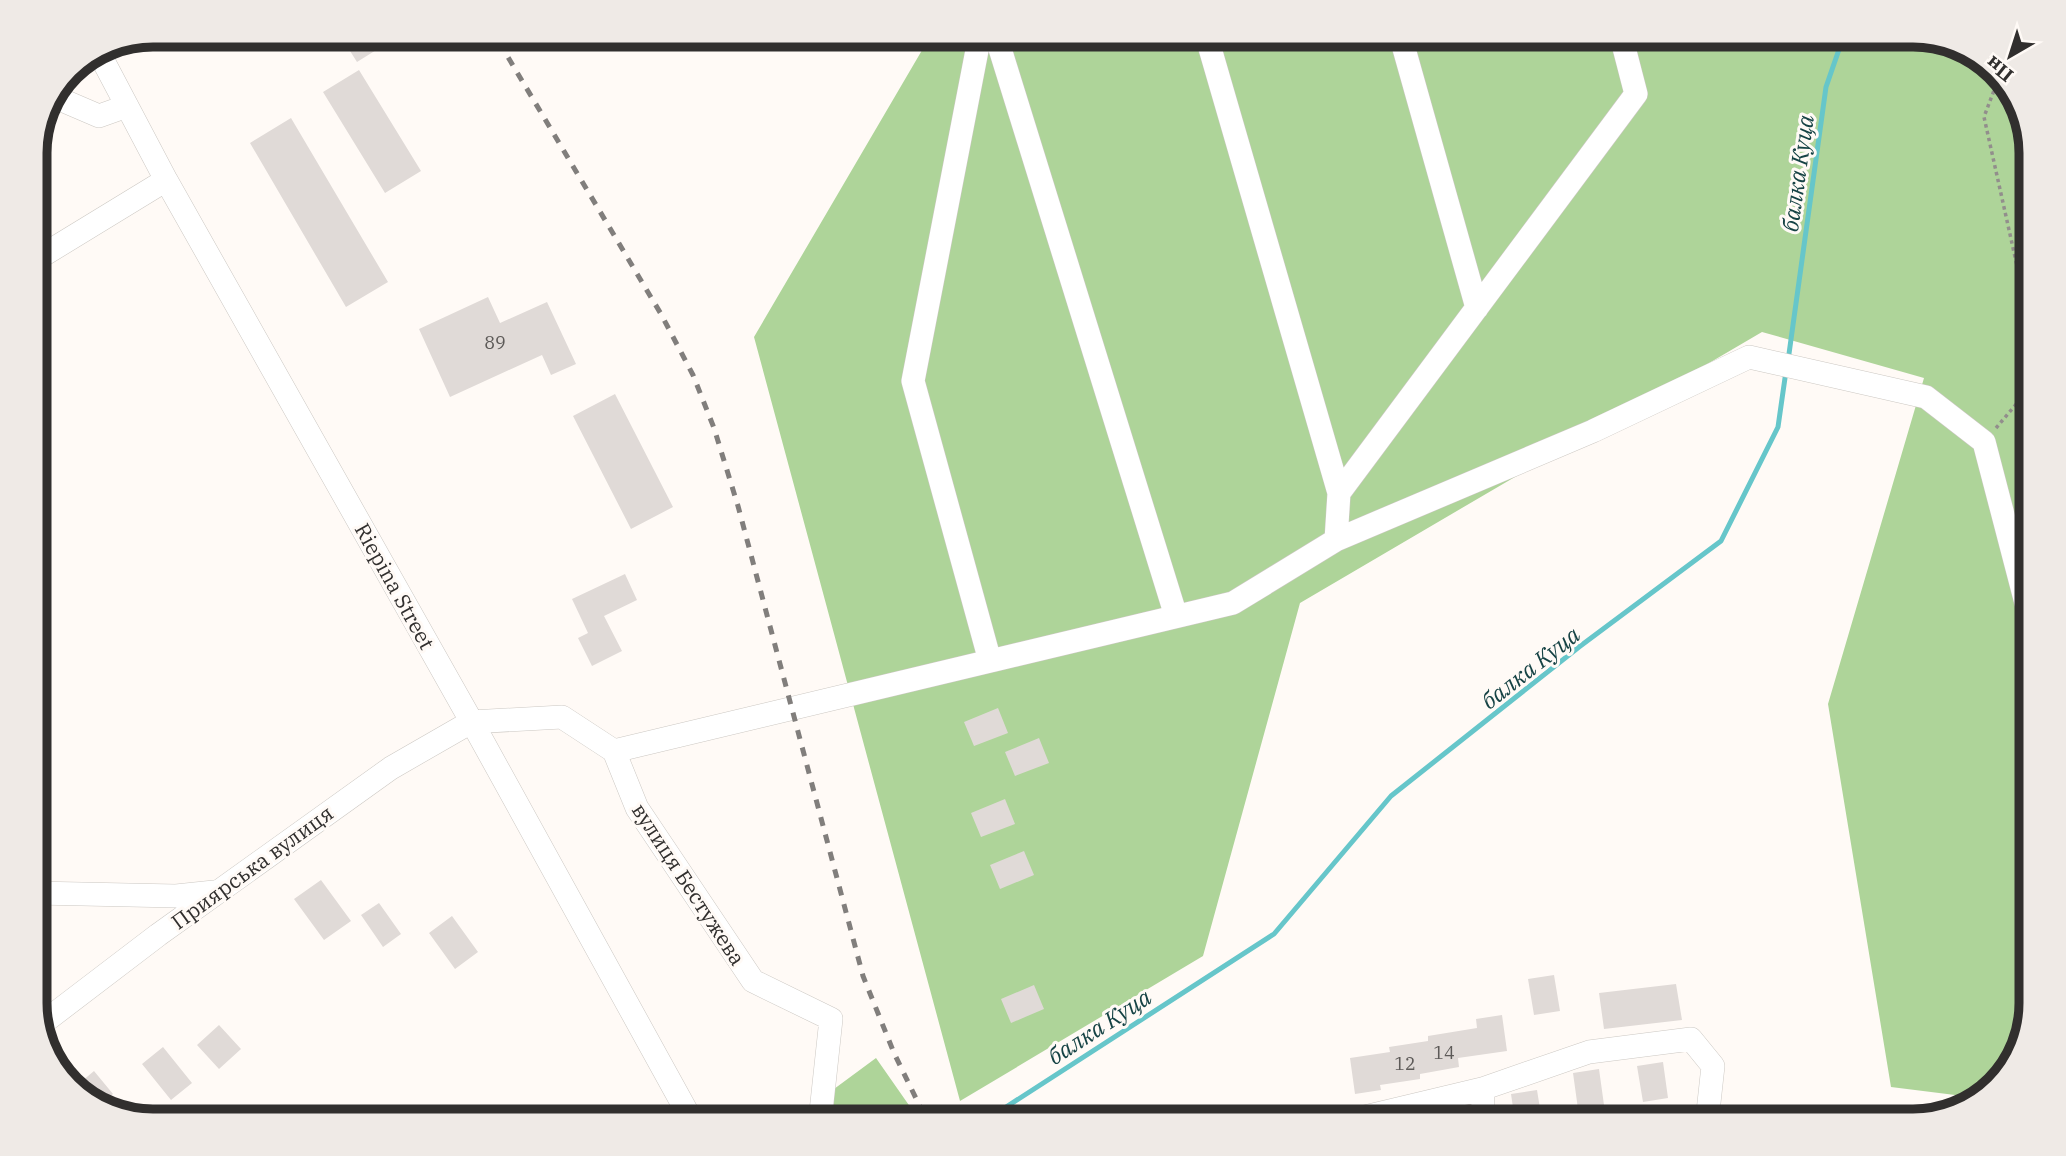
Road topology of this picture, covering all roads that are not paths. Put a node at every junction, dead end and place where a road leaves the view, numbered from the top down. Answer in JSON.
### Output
{"nodes":[{"id":1,"x":978,"y":47,"type":"edge"},
{"id":2,"x":999,"y":47,"type":"edge"},
{"id":3,"x":1210,"y":47,"type":"edge"},
{"id":4,"x":1404,"y":47,"type":"edge"},
{"id":5,"x":1624,"y":47,"type":"edge"},
{"id":6,"x":103,"y":60,"type":"edge"},
{"id":7,"x":62,"y":100,"type":"edge"},
{"id":8,"x":127,"y":106,"type":"junction"},
{"id":9,"x":166,"y":180,"type":"junction"},
{"id":10,"x":47,"y":253,"type":"edge"},
{"id":11,"x":1476,"y":308,"type":"junction"},
{"id":12,"x":1339,"y":493,"type":"junction"},
{"id":13,"x":1336,"y":540,"type":"junction"},
{"id":14,"x":2019,"y":576,"type":"edge"},
{"id":15,"x":1176,"y":616,"type":"junction"},
{"id":16,"x":990,"y":661,"type":"junction"},
{"id":17,"x":471,"y":722,"type":"junction"},
{"id":18,"x":614,"y":751,"type":"junction"},
{"id":19,"x":218,"y":891,"type":"junction"},
{"id":20,"x":47,"y":893,"type":"edge"},
{"id":21,"x":48,"y":1020,"type":"edge"},
{"id":22,"x":1482,"y":1089,"type":"junction"},
{"id":23,"x":685,"y":1109,"type":"edge"},
{"id":24,"x":821,"y":1109,"type":"edge"},
{"id":25,"x":1398,"y":1109,"type":"edge"},
{"id":26,"x":1483,"y":1109,"type":"edge"},
{"id":27,"x":1708,"y":1109,"type":"edge"}],
"edges":[{"from":1,"to":16,"type":"street"},
{"from":2,"to":15,"type":"street"},
{"from":3,"to":12,"type":"street"},
{"from":4,"to":11,"type":"street"},
{"from":5,"to":11,"type":"street"},
{"from":6,"to":8,"type":"street","name":"Riepina Street"},
{"from":7,"to":8,"type":"street"},
{"from":8,"to":9,"type":"street","name":"Riepina Street"},
{"from":9,"to":10,"type":"street"},
{"from":9,"to":17,"type":"street","name":"Riepina Street"},
{"from":11,"to":12,"type":"street"},
{"from":12,"to":13,"type":"street"},
{"from":13,"to":14,"type":"street"},
{"from":13,"to":15,"type":"street"},
{"from":15,"to":16,"type":"street"},
{"from":16,"to":18,"type":"street"},
{"from":17,"to":18,"type":"street"},
{"from":17,"to":19,"type":"street","name":"Приярська вулиця"},
{"from":17,"to":23,"type":"street","name":"Riepina Street"},
{"from":18,"to":24,"type":"street","name":"вулиця Бестужева"},
{"from":19,"to":20,"type":"street"},
{"from":19,"to":21,"type":"street","name":"Приярська вулиця"},
{"from":22,"to":25,"type":"street"},
{"from":22,"to":26,"type":"street"},
{"from":22,"to":27,"type":"street"}]}
